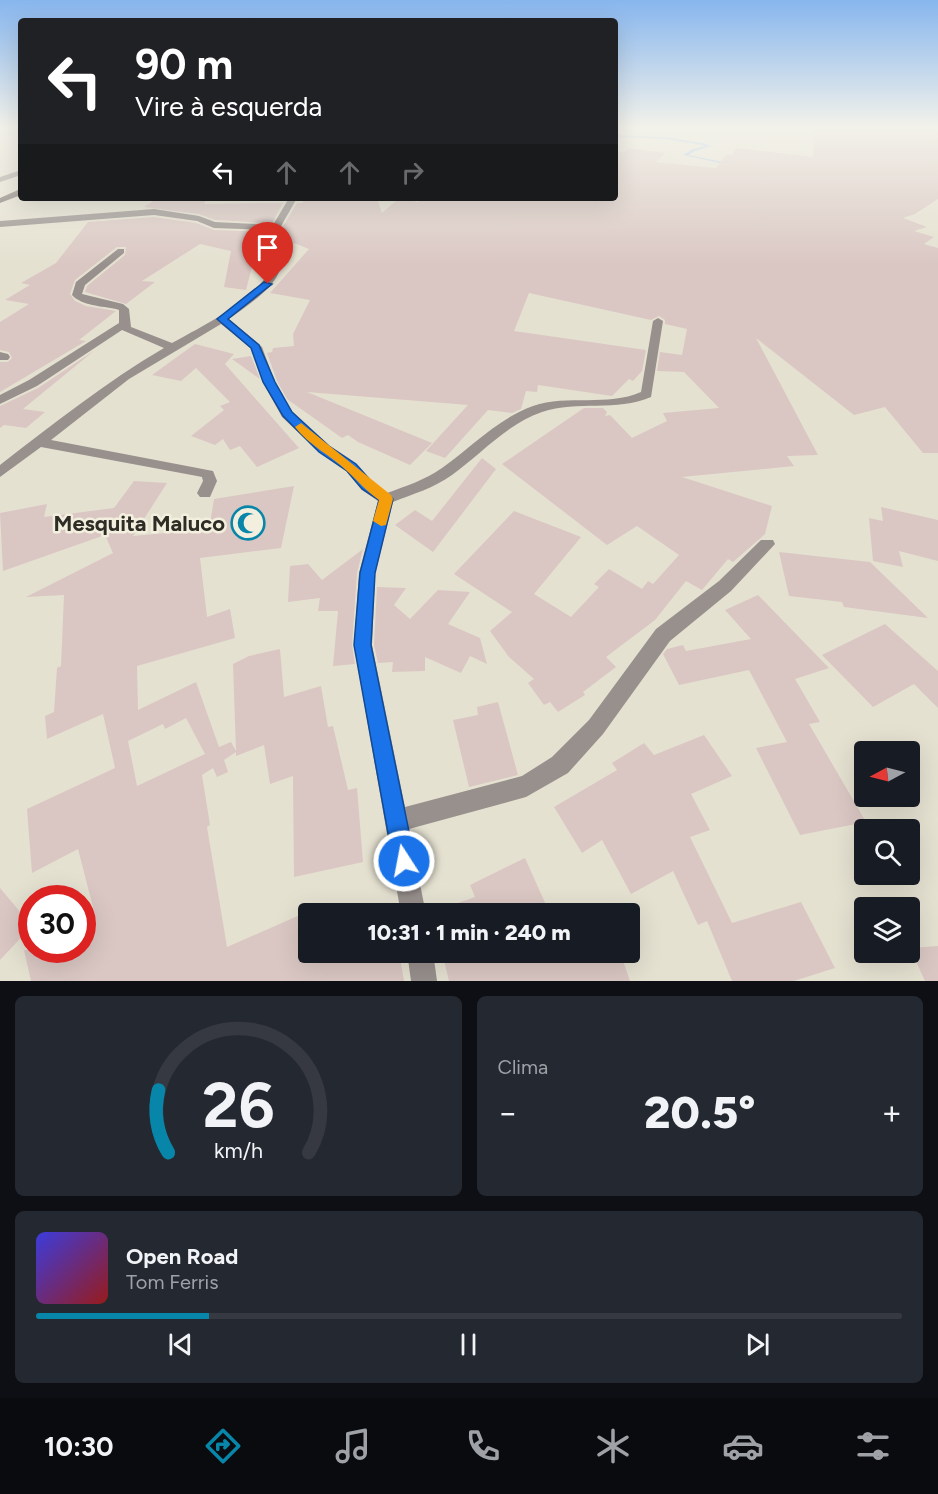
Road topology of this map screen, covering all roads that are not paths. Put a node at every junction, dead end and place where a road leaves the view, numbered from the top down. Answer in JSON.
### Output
{"nodes":[{"id":1,"x":16,"y":174,"type":"edge"},
{"id":2,"x":0,"y":180,"type":"edge"},
{"id":3,"x":18,"y":183,"type":"edge"},
{"id":4,"x":0,"y":191,"type":"edge"},
{"id":5,"x":18,"y":193,"type":"edge"},
{"id":6,"x":0,"y":201,"type":"edge"},
{"id":7,"x":291,"y":201,"type":"edge"},
{"id":8,"x":0,"y":224,"type":"edge"},
{"id":9,"x":276,"y":228,"type":"junction"},
{"id":10,"x":120,"y":251,"type":"dead end"},
{"id":11,"x":222,"y":319,"type":"junction"},
{"id":12,"x":658,"y":321,"type":"dead end"},
{"id":13,"x":124,"y":324,"type":"junction"},
{"id":14,"x":171,"y":347,"type":"junction"},
{"id":15,"x":0,"y":400,"type":"edge"},
{"id":16,"x":37,"y":442,"type":"junction"},
{"id":17,"x":0,"y":472,"type":"edge"},
{"id":18,"x":205,"y":493,"type":"dead end"},
{"id":19,"x":386,"y":499,"type":"junction"},
{"id":20,"x":767,"y":544,"type":"dead end"},
{"id":21,"x":396,"y":821,"type":"junction"},
{"id":22,"x":412,"y":903,"type":"edge"},
{"id":23,"x":422,"y":963,"type":"edge"},
{"id":24,"x":424,"y":981,"type":"edge"}],
"edges":[{"from":1,"to":2,"type":"street"},
{"from":3,"to":4,"type":"main road"},
{"from":5,"to":6,"type":"main road"},
{"from":7,"to":9,"type":"street"},
{"from":8,"to":9,"type":"street"},
{"from":9,"to":11,"type":"street"},
{"from":10,"to":13,"type":"street"},
{"from":11,"to":14,"type":"street"},
{"from":11,"to":19,"type":"street"},
{"from":12,"to":19,"type":"street"},
{"from":13,"to":14,"type":"street"},
{"from":13,"to":15,"type":"street"},
{"from":14,"to":16,"type":"street"},
{"from":16,"to":17,"type":"street"},
{"from":16,"to":18,"type":"street"},
{"from":19,"to":21,"type":"street"},
{"from":20,"to":21,"type":"street"},
{"from":21,"to":22,"type":"street"},
{"from":23,"to":24,"type":"street"}]}
